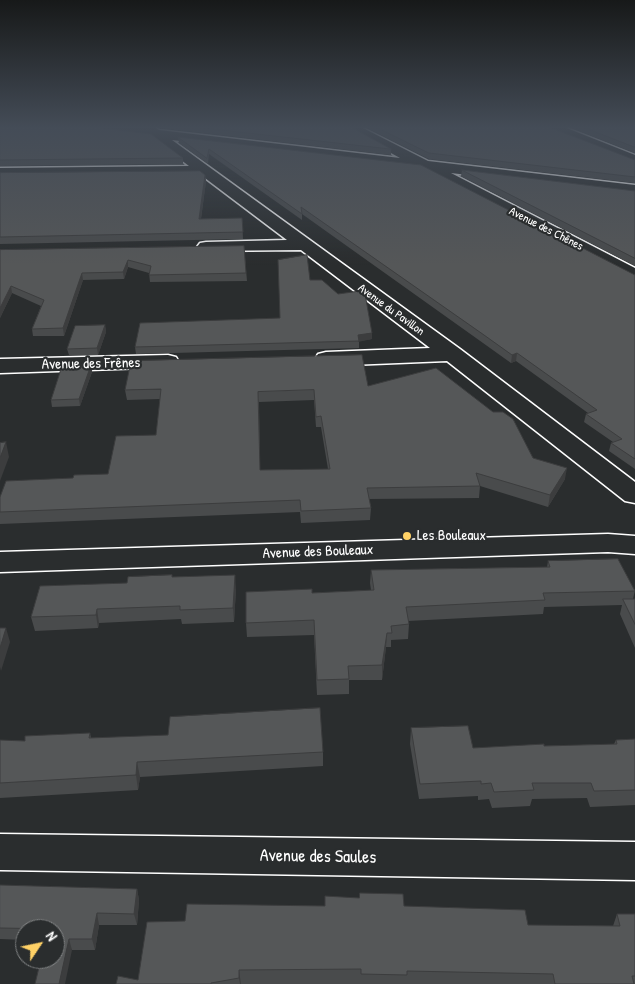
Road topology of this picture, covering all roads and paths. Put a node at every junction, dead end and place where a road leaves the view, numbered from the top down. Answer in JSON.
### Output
{"nodes":[{"id":1,"x":210,"y":173,"type":"edge"},
{"id":2,"x":439,"y":173,"type":"edge"},
{"id":3,"x":491,"y":173,"type":"edge"},
{"id":4,"x":635,"y":190,"type":"edge"},
{"id":5,"x":305,"y":245,"type":"junction"},
{"id":6,"x":186,"y":247,"type":"edge"},
{"id":7,"x":635,"y":275,"type":"edge"},
{"id":8,"x":452,"y":354,"type":"junction"},
{"id":9,"x":307,"y":359,"type":"edge"},
{"id":10,"x":188,"y":362,"type":"edge"},
{"id":11,"x":0,"y":366,"type":"edge"},
{"id":12,"x":635,"y":495,"type":"edge"},
{"id":13,"x":635,"y":545,"type":"edge"},
{"id":14,"x":0,"y":562,"type":"edge"},
{"id":15,"x":0,"y":852,"type":"edge"},
{"id":16,"x":635,"y":861,"type":"edge"}],
"edges":[{"from":1,"to":5,"type":"street","name":"Avenue du Pavillon"},
{"from":2,"to":7,"type":"street","name":"Avenue des Chênes"},
{"from":3,"to":4,"type":"street"},
{"from":5,"to":6,"type":"street"},
{"from":5,"to":8,"type":"street","name":"Avenue du Pavillon"},
{"from":8,"to":9,"type":"street"},
{"from":8,"to":12,"type":"street","name":"Avenue du Pavillon"},
{"from":10,"to":11,"type":"street","name":"Avenue des Frênes"},
{"from":13,"to":14,"type":"street","name":"Avenue des Bouleaux"},
{"from":15,"to":16,"type":"street","name":"Avenue des Saules"}]}
